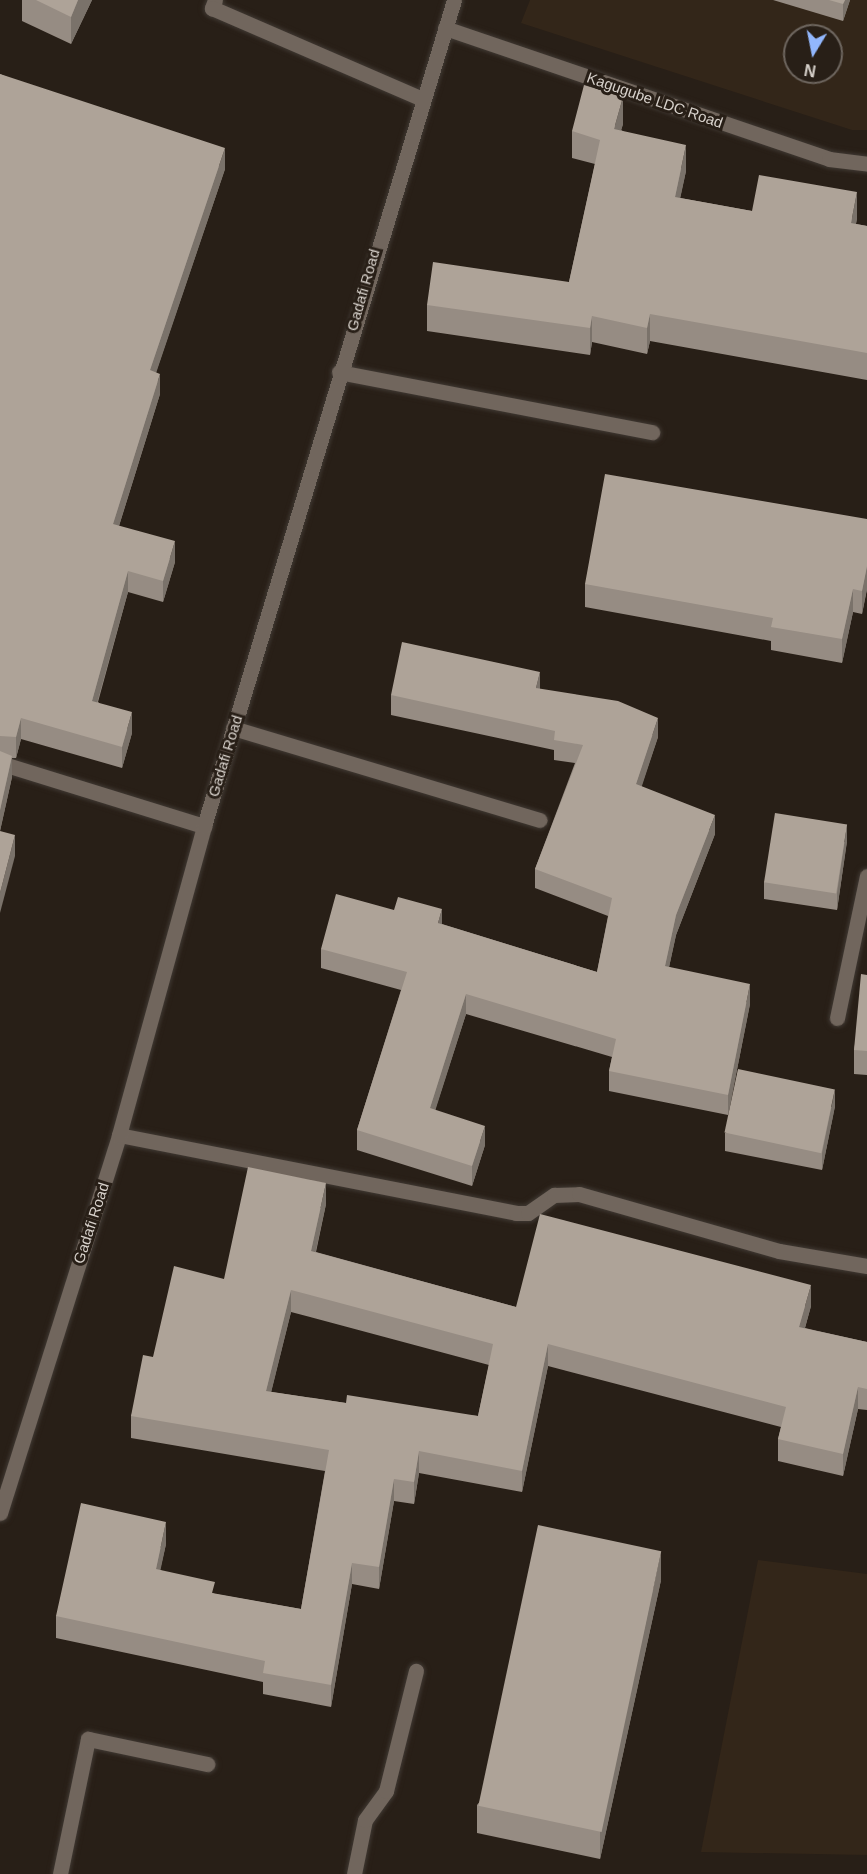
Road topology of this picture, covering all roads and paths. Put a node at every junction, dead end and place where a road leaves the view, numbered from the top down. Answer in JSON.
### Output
{"nodes":[{"id":1,"x":215,"y":0,"type":"edge"},
{"id":2,"x":454,"y":0,"type":"edge"},
{"id":3,"x":445,"y":28,"type":"junction"},
{"id":4,"x":420,"y":98,"type":"junction"},
{"id":5,"x":867,"y":164,"type":"edge"},
{"id":6,"x":339,"y":372,"type":"junction"},
{"id":7,"x":652,"y":432,"type":"dead end"},
{"id":8,"x":233,"y":728,"type":"junction"},
{"id":9,"x":0,"y":763,"type":"edge"},
{"id":10,"x":539,"y":820,"type":"dead end"},
{"id":11,"x":204,"y":826,"type":"junction"},
{"id":12,"x":866,"y":882,"type":"edge"},
{"id":13,"x":837,"y":1018,"type":"dead end"},
{"id":14,"x":119,"y":1135,"type":"junction"},
{"id":15,"x":867,"y":1266,"type":"edge"},
{"id":16,"x":0,"y":1513,"type":"edge"},
{"id":17,"x":416,"y":1671,"type":"dead end"},
{"id":18,"x":207,"y":1764,"type":"dead end"},
{"id":19,"x":60,"y":1874,"type":"edge"},
{"id":20,"x":354,"y":1874,"type":"edge"}],
"edges":[{"from":1,"to":4,"type":"street"},
{"from":2,"to":3,"type":"street","name":"Gadafi Road"},
{"from":3,"to":4,"type":"street","name":"Gadafi Road"},
{"from":3,"to":5,"type":"street","name":"Kagugube LDC Road"},
{"from":4,"to":6,"type":"street","name":"Gadafi Road"},
{"from":6,"to":7,"type":"street"},
{"from":6,"to":8,"type":"street","name":"Gadafi Road"},
{"from":8,"to":10,"type":"street"},
{"from":8,"to":11,"type":"street","name":"Gadafi Road"},
{"from":9,"to":11,"type":"street"},
{"from":11,"to":14,"type":"street","name":"Gadafi Road"},
{"from":12,"to":13,"type":"street"},
{"from":14,"to":15,"type":"street"},
{"from":14,"to":16,"type":"street","name":"Gadafi Road"},
{"from":17,"to":20,"type":"street"},
{"from":18,"to":19,"type":"street"}]}
